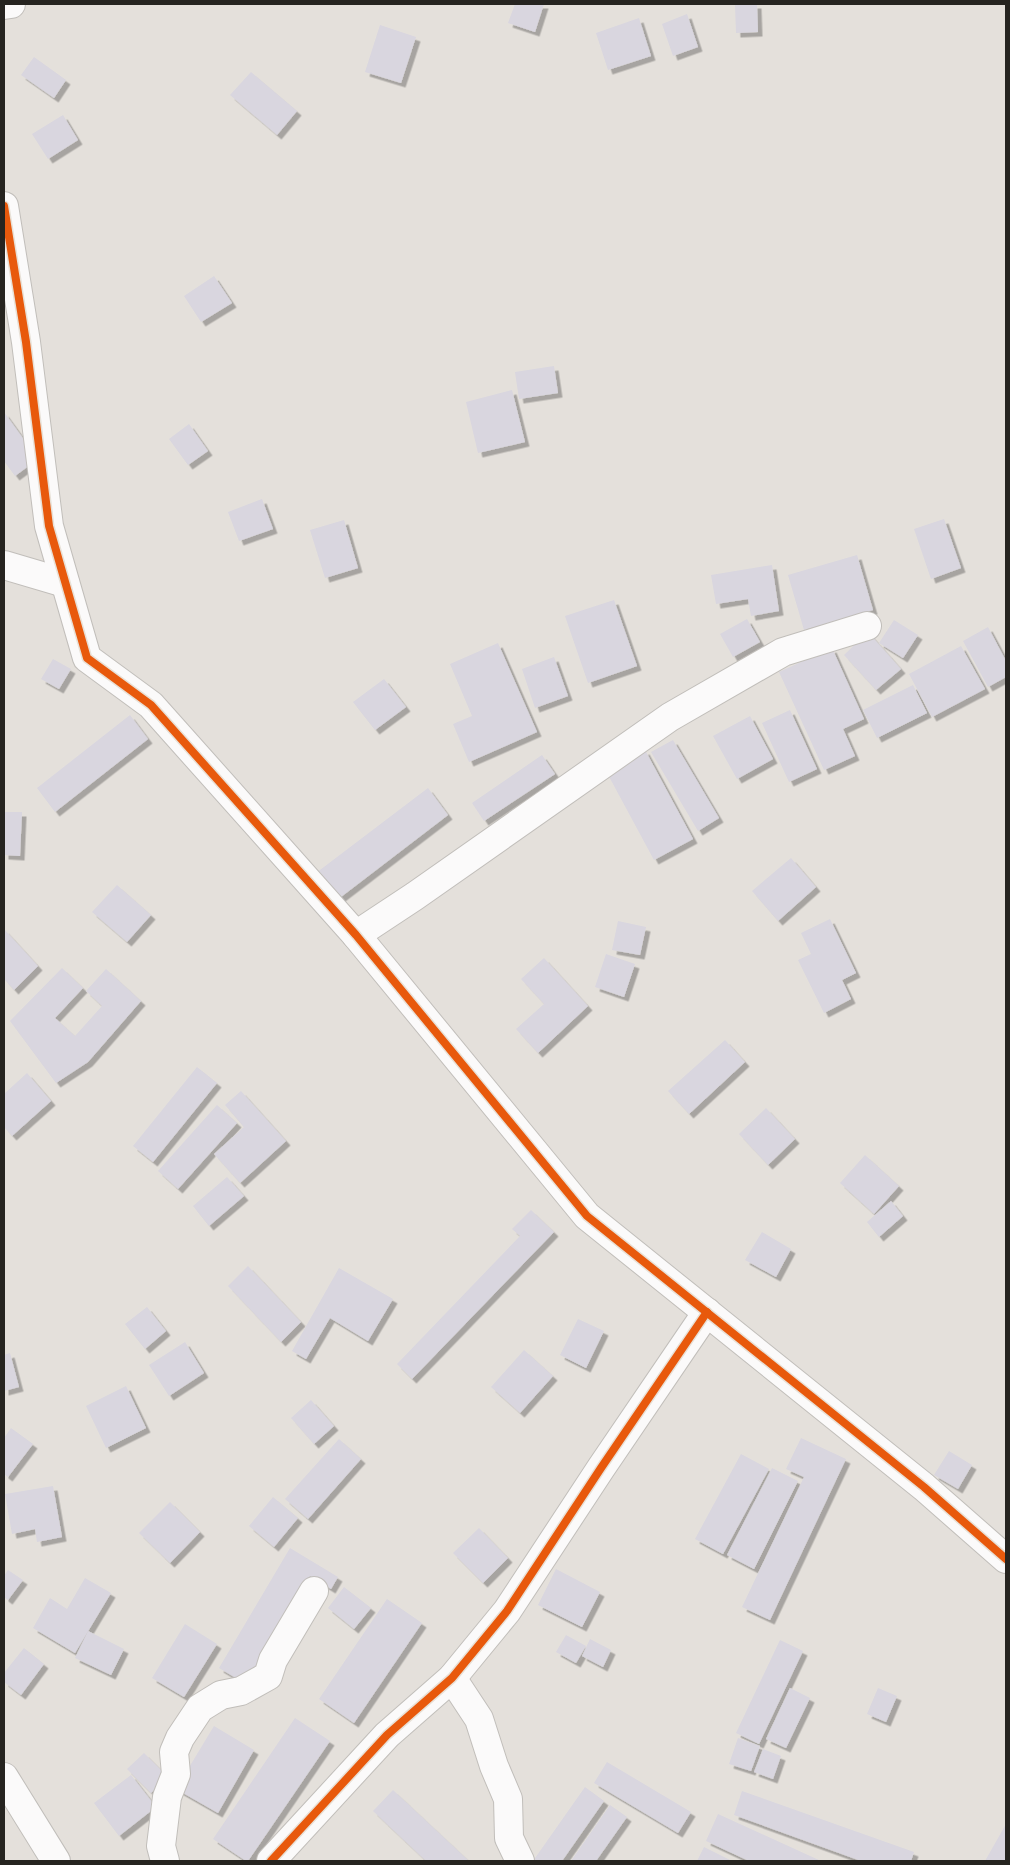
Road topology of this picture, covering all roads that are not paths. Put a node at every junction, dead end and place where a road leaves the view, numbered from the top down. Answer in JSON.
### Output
{"nodes":[{"id":1,"x":11,"y":4,"type":"edge"},
{"id":2,"x":4,"y":5,"type":"edge"},
{"id":3,"x":4,"y":206,"type":"edge"},
{"id":4,"x":4,"y":566,"type":"edge"},
{"id":5,"x":65,"y":583,"type":"junction"},
{"id":6,"x":867,"y":626,"type":"dead end"},
{"id":7,"x":356,"y":936,"type":"junction"},
{"id":8,"x":707,"y":1312,"type":"junction"},
{"id":9,"x":1006,"y":1559,"type":"edge"},
{"id":10,"x":314,"y":1591,"type":"dead end"},
{"id":11,"x":452,"y":1678,"type":"junction"},
{"id":12,"x":4,"y":1777,"type":"edge"},
{"id":13,"x":56,"y":1861,"type":"edge"},
{"id":14,"x":165,"y":1861,"type":"edge"},
{"id":15,"x":271,"y":1861,"type":"edge"},
{"id":16,"x":520,"y":1861,"type":"edge"}],
"edges":[{"from":1,"to":2,"type":"street"},
{"from":3,"to":5,"type":"street"},
{"from":4,"to":5,"type":"street"},
{"from":5,"to":7,"type":"street"},
{"from":6,"to":7,"type":"street"},
{"from":7,"to":8,"type":"street"},
{"from":8,"to":9,"type":"street"},
{"from":8,"to":11,"type":"street"},
{"from":10,"to":14,"type":"street"},
{"from":11,"to":15,"type":"street"},
{"from":11,"to":16,"type":"street"},
{"from":12,"to":13,"type":"street"}]}
